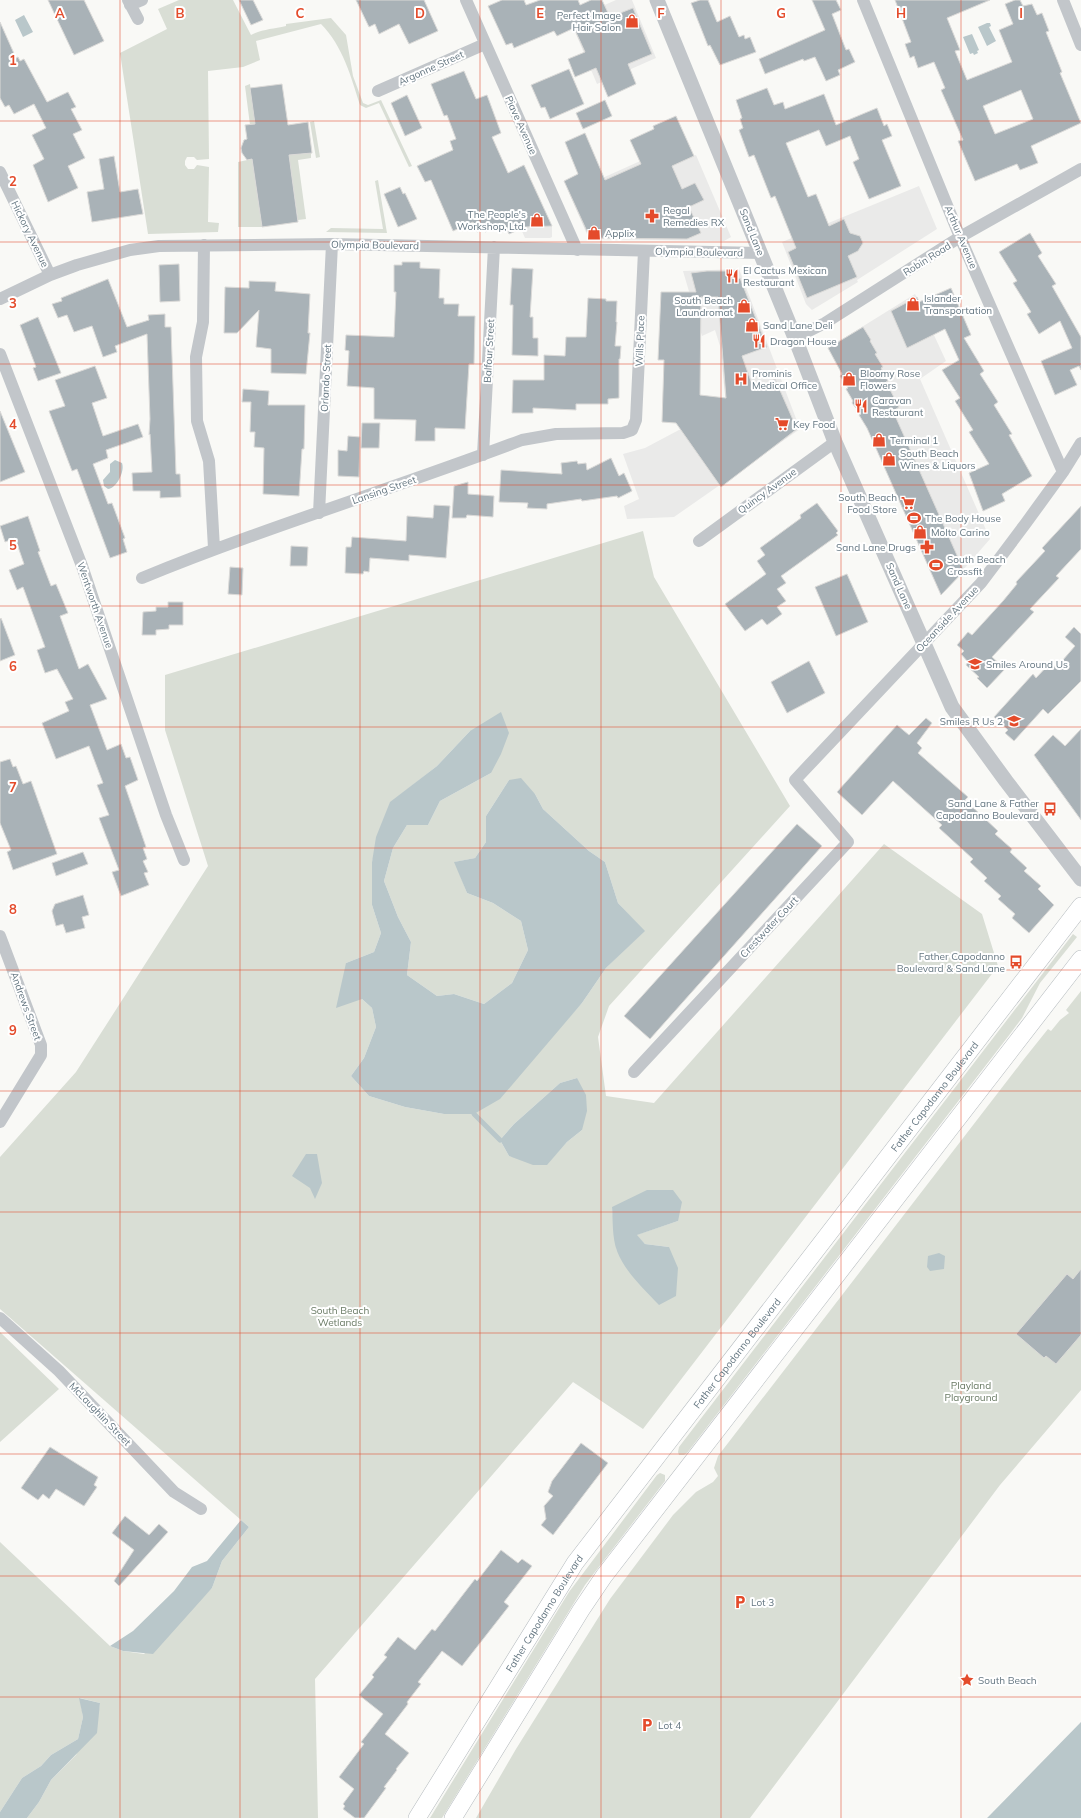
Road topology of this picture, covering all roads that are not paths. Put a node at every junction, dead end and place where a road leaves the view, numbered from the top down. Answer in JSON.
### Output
{"nodes":[{"id":1,"x":142,"y":0,"type":"edge"},
{"id":2,"x":466,"y":0,"type":"edge"},
{"id":3,"x":657,"y":0,"type":"edge"},
{"id":4,"x":863,"y":0,"type":"edge"},
{"id":5,"x":1063,"y":0,"type":"edge"},
{"id":6,"x":129,"y":2,"type":"edge"},
{"id":7,"x":138,"y":19,"type":"dead end"},
{"id":8,"x":485,"y":44,"type":"junction"},
{"id":9,"x":1081,"y":45,"type":"edge"},
{"id":10,"x":378,"y":91,"type":"dead end"},
{"id":11,"x":1081,"y":170,"type":"edge"},
{"id":12,"x":0,"y":172,"type":"edge"},
{"id":13,"x":960,"y":237,"type":"junction"},
{"id":14,"x":332,"y":244,"type":"junction"},
{"id":15,"x":204,"y":245,"type":"junction"},
{"id":16,"x":494,"y":247,"type":"junction"},
{"id":17,"x":577,"y":250,"type":"junction"},
{"id":18,"x":644,"y":251,"type":"junction"},
{"id":19,"x":760,"y":253,"type":"junction"},
{"id":20,"x":50,"y":275,"type":"junction"},
{"id":21,"x":0,"y":299,"type":"edge"},
{"id":22,"x":795,"y":338,"type":"junction"},
{"id":23,"x":0,"y":354,"type":"edge"},
{"id":24,"x":632,"y":430,"type":"joint"},
{"id":25,"x":835,"y":442,"type":"junction"},
{"id":26,"x":1081,"y":443,"type":"edge"},
{"id":27,"x":483,"y":455,"type":"junction"},
{"id":28,"x":1063,"y":472,"type":"junction"},
{"id":29,"x":319,"y":513,"type":"junction"},
{"id":30,"x":699,"y":541,"type":"dead end"},
{"id":31,"x":214,"y":548,"type":"junction"},
{"id":32,"x":142,"y":578,"type":"dead end"},
{"id":33,"x":924,"y":643,"type":"junction"},
{"id":34,"x":795,"y":780,"type":"joint"},
{"id":35,"x":184,"y":860,"type":"dead end"},
{"id":36,"x":1081,"y":879,"type":"edge"},
{"id":37,"x":1081,"y":906,"type":"edge"},
{"id":38,"x":0,"y":936,"type":"edge"},
{"id":39,"x":1081,"y":959,"type":"edge"},
{"id":40,"x":634,"y":1072,"type":"dead end"},
{"id":41,"x":0,"y":1122,"type":"edge"},
{"id":42,"x":0,"y":1318,"type":"edge"},
{"id":43,"x":201,"y":1509,"type":"dead end"},
{"id":44,"x":417,"y":1818,"type":"edge"},
{"id":45,"x":453,"y":1818,"type":"edge"}],
"edges":[{"from":1,"to":6,"type":"street"},
{"from":2,"to":8,"type":"street","name":"Piave Avenue"},
{"from":3,"to":19,"type":"street","name":"Sand Lane"},
{"from":4,"to":13,"type":"street","name":"Arthur Avenue"},
{"from":5,"to":9,"type":"street"},
{"from":6,"to":7,"type":"street"},
{"from":8,"to":10,"type":"street","name":"Argonne Street"},
{"from":8,"to":17,"type":"street","name":"Piave Avenue"},
{"from":11,"to":13,"type":"street","name":"Robin Road"},
{"from":12,"to":20,"type":"street","name":"Hickory Avenue"},
{"from":13,"to":22,"type":"street","name":"Robin Road"},
{"from":13,"to":28,"type":"street","name":"Arthur Avenue"},
{"from":14,"to":15,"type":"street","name":"Olympia Boulevard"},
{"from":14,"to":16,"type":"street","name":"Olympia Boulevard"},
{"from":14,"to":29,"type":"street","name":"Orlando Street"},
{"from":15,"to":20,"type":"street","name":"Olympia Boulevard"},
{"from":15,"to":31,"type":"street"},
{"from":16,"to":17,"type":"street","name":"Olympia Boulevard"},
{"from":16,"to":27,"type":"street","name":"Balfour Street"},
{"from":17,"to":18,"type":"street","name":"Olympia Boulevard"},
{"from":18,"to":19,"type":"street","name":"Olympia Boulevard"},
{"from":18,"to":24,"type":"street","name":"Wills Place"},
{"from":19,"to":22,"type":"street","name":"Sand Lane"},
{"from":20,"to":21,"type":"street","name":"Olympia Boulevard"},
{"from":22,"to":25,"type":"street","name":"Sand Lane"},
{"from":23,"to":35,"type":"street","name":"Wentworth Avenue"},
{"from":24,"to":27,"type":"street","name":"Lansing Street"},
{"from":25,"to":30,"type":"street","name":"Quincy Avenue"},
{"from":25,"to":33,"type":"street","name":"Sand Lane"},
{"from":26,"to":28,"type":"street","name":"Oceanside Avenue"},
{"from":27,"to":29,"type":"street","name":"Lansing Street"},
{"from":28,"to":33,"type":"street","name":"Oceanside Avenue"},
{"from":29,"to":31,"type":"street","name":"Lansing Street"},
{"from":31,"to":32,"type":"street","name":"Lansing Street"},
{"from":33,"to":34,"type":"street","name":"Oceanside Avenue"},
{"from":33,"to":36,"type":"street","name":"Sand Lane"},
{"from":34,"to":40,"type":"street","name":"Crestwater Court"},
{"from":37,"to":44,"type":"main road","name":"Father Capodanno Boulevard"},
{"from":38,"to":41,"type":"street","name":"Andrews Street"},
{"from":39,"to":45,"type":"main road"},
{"from":42,"to":43,"type":"street","name":"McLaughlin Street"}]}
